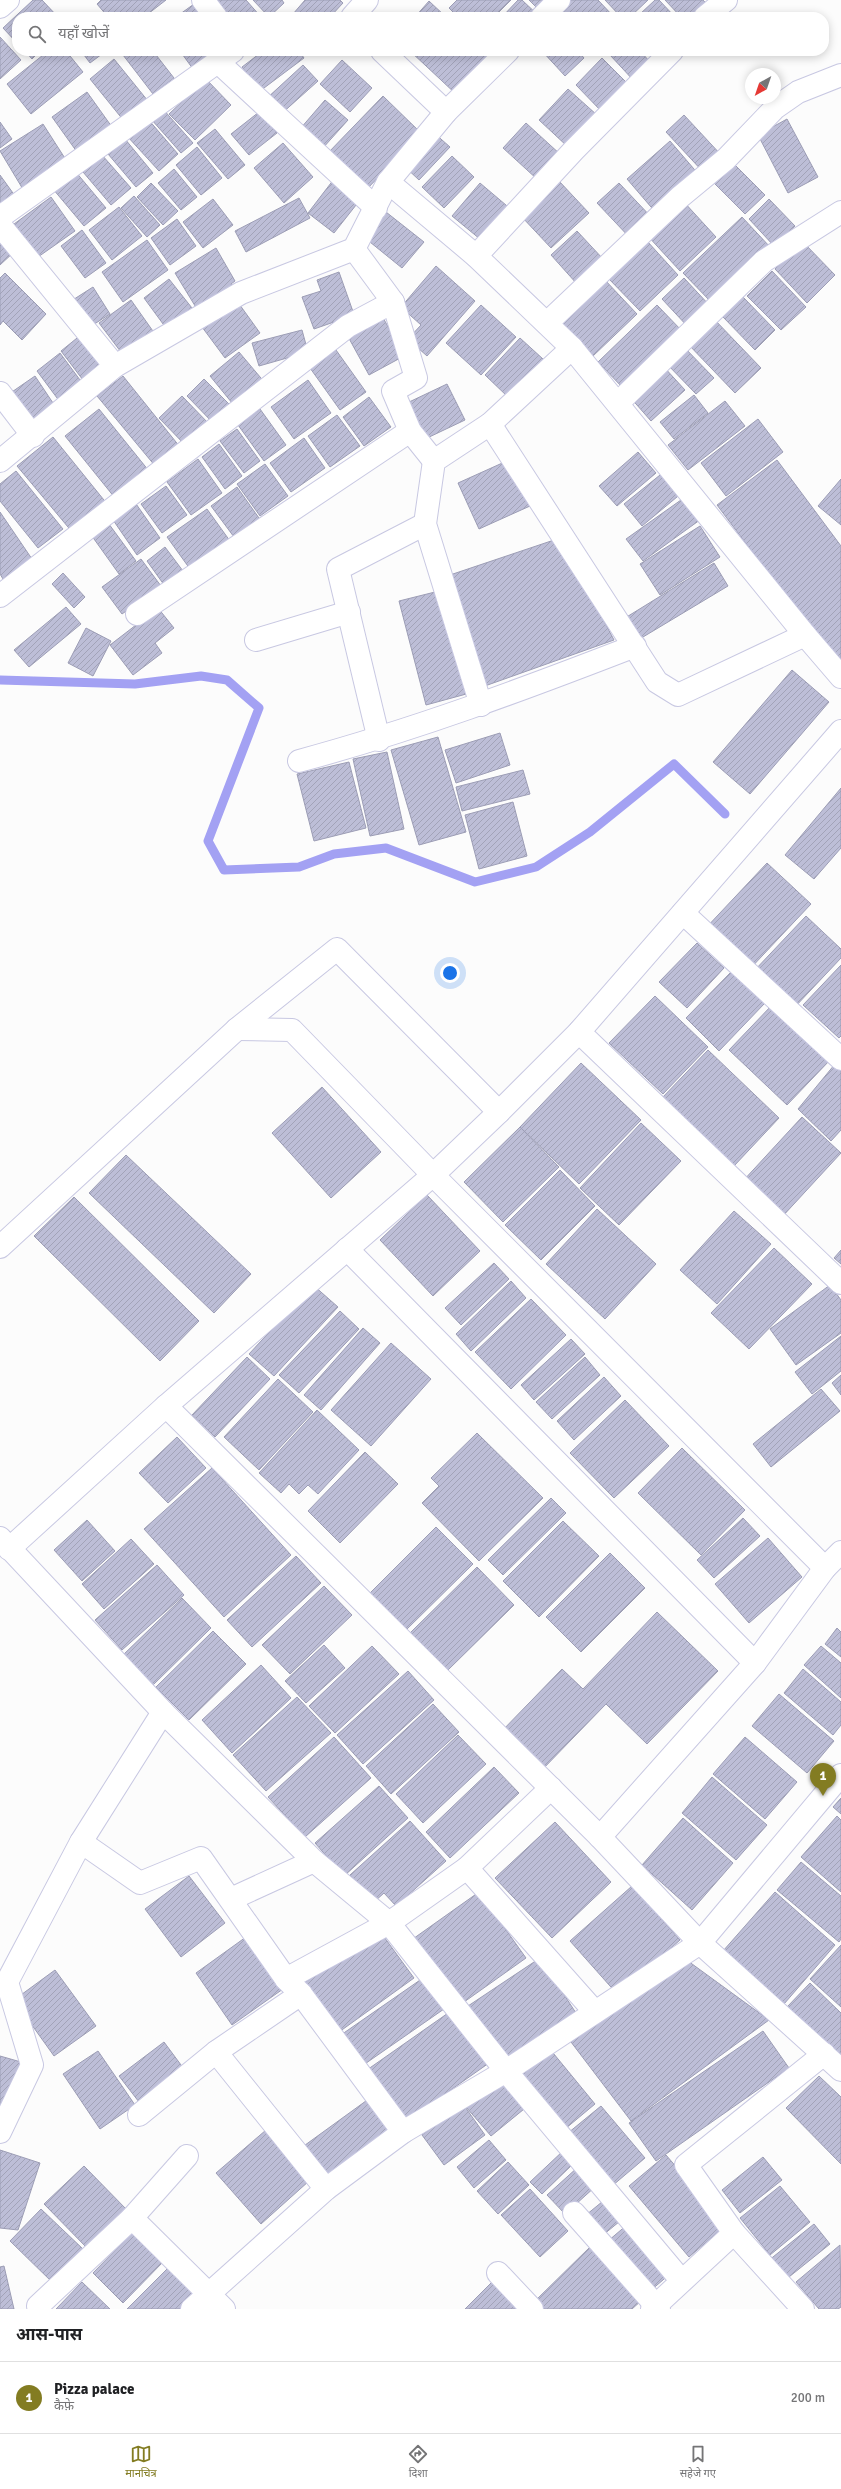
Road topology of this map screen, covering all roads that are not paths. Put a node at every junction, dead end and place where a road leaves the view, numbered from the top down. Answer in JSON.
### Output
{"nodes":[{"id":1,"x":8,"y":0,"type":"edge"},
{"id":2,"x":203,"y":0,"type":"edge"},
{"id":3,"x":367,"y":0,"type":"edge"},
{"id":4,"x":559,"y":0,"type":"edge"},
{"id":5,"x":726,"y":0,"type":"edge"},
{"id":6,"x":0,"y":7,"type":"edge"},
{"id":7,"x":212,"y":12,"type":"edge"},
{"id":8,"x":356,"y":12,"type":"edge"},
{"id":9,"x":547,"y":12,"type":"edge"},
{"id":10,"x":711,"y":12,"type":"edge"},
{"id":11,"x":387,"y":56,"type":"edge"},
{"id":12,"x":503,"y":56,"type":"edge"},
{"id":13,"x":667,"y":56,"type":"edge"},
{"id":14,"x":225,"y":57,"type":"edge"},
{"id":15,"x":841,"y":75,"type":"edge"},
{"id":16,"x":446,"y":112,"type":"junction"},
{"id":17,"x":388,"y":182,"type":"junction"},
{"id":18,"x":376,"y":208,"type":"junction"},
{"id":19,"x":841,"y":212,"type":"edge"},
{"id":20,"x":0,"y":217,"type":"edge"},
{"id":21,"x":0,"y":225,"type":"edge"},
{"id":22,"x":354,"y":249,"type":"junction"},
{"id":23,"x":476,"y":256,"type":"junction"},
{"id":24,"x":393,"y":302,"type":"junction"},
{"id":25,"x":546,"y":324,"type":"junction"},
{"id":26,"x":572,"y":348,"type":"junction"},
{"id":27,"x":115,"y":366,"type":"junction"},
{"id":28,"x":0,"y":393,"type":"edge"},
{"id":29,"x":618,"y":403,"type":"junction"},
{"id":30,"x":490,"y":424,"type":"junction"},
{"id":31,"x":410,"y":431,"type":"junction"},
{"id":32,"x":33,"y":436,"type":"junction"},
{"id":33,"x":0,"y":461,"type":"edge"},
{"id":34,"x":434,"y":461,"type":"junction"},
{"id":35,"x":425,"y":524,"type":"junction"},
{"id":36,"x":0,"y":596,"type":"edge"},
{"id":37,"x":349,"y":612,"type":"junction"},
{"id":38,"x":137,"y":614,"type":"dead end"},
{"id":39,"x":805,"y":635,"type":"junction"},
{"id":40,"x":256,"y":640,"type":"dead end"},
{"id":41,"x":634,"y":646,"type":"junction"},
{"id":42,"x":841,"y":677,"type":"edge"},
{"id":43,"x":482,"y":705,"type":"junction"},
{"id":44,"x":841,"y":731,"type":"edge"},
{"id":45,"x":379,"y":740,"type":"junction"},
{"id":46,"x":300,"y":761,"type":"dead end"},
{"id":47,"x":683,"y":913,"type":"junction"},
{"id":48,"x":237,"y":1029,"type":"junction"},
{"id":49,"x":579,"y":1032,"type":"junction"},
{"id":50,"x":841,"y":1059,"type":"edge"},
{"id":51,"x":499,"y":1112,"type":"junction"},
{"id":52,"x":433,"y":1175,"type":"junction"},
{"id":53,"x":0,"y":1247,"type":"edge"},
{"id":54,"x":347,"y":1249,"type":"junction"},
{"id":55,"x":841,"y":1283,"type":"edge"},
{"id":56,"x":166,"y":1406,"type":"junction"},
{"id":57,"x":4,"y":1543,"type":"edge"},
{"id":58,"x":841,"y":1552,"type":"edge"},
{"id":59,"x":825,"y":1568,"type":"junction"},
{"id":60,"x":755,"y":1663,"type":"junction"},
{"id":61,"x":163,"y":1712,"type":"junction"},
{"id":62,"x":841,"y":1775,"type":"edge"},
{"id":63,"x":551,"y":1788,"type":"junction"},
{"id":64,"x":600,"y":1837,"type":"junction"},
{"id":65,"x":81,"y":1842,"type":"junction"},
{"id":66,"x":314,"y":1862,"type":"junction"},
{"id":67,"x":467,"y":1868,"type":"junction"},
{"id":68,"x":231,"y":1899,"type":"junction"},
{"id":69,"x":389,"y":1923,"type":"junction"},
{"id":70,"x":700,"y":1943,"type":"junction"},
{"id":71,"x":286,"y":1978,"type":"junction"},
{"id":72,"x":301,"y":1994,"type":"junction"},
{"id":73,"x":595,"y":2012,"type":"junction"},
{"id":74,"x":216,"y":2052,"type":"junction"},
{"id":75,"x":824,"y":2054,"type":"junction"},
{"id":76,"x":841,"y":2070,"type":"edge"},
{"id":77,"x":506,"y":2071,"type":"junction"},
{"id":78,"x":139,"y":2116,"type":"dead end"},
{"id":79,"x":0,"y":2132,"type":"edge"},
{"id":80,"x":403,"y":2132,"type":"junction"},
{"id":81,"x":187,"y":2156,"type":"dead end"},
{"id":82,"x":326,"y":2189,"type":"junction"},
{"id":83,"x":574,"y":2213,"type":"dead end"},
{"id":84,"x":132,"y":2218,"type":"junction"},
{"id":85,"x":734,"y":2233,"type":"junction"},
{"id":86,"x":498,"y":2274,"type":"dead end"},
{"id":87,"x":681,"y":2280,"type":"junction"},
{"id":88,"x":209,"y":2292,"type":"junction"},
{"id":89,"x":38,"y":2306,"type":"dead end"},
{"id":90,"x":655,"y":2308,"type":"edge"},
{"id":91,"x":192,"y":2309,"type":"edge"},
{"id":92,"x":224,"y":2309,"type":"edge"},
{"id":93,"x":532,"y":2309,"type":"edge"},
{"id":94,"x":803,"y":2309,"type":"edge"}],
"edges":[{"from":1,"to":6,"type":"street"},
{"from":2,"to":7,"type":"street"},
{"from":3,"to":8,"type":"street"},
{"from":4,"to":9,"type":"street"},
{"from":5,"to":10,"type":"street"},
{"from":11,"to":16,"type":"street"},
{"from":12,"to":16,"type":"street"},
{"from":13,"to":23,"type":"street"},
{"from":14,"to":18,"type":"street"},
{"from":14,"to":20,"type":"street"},
{"from":15,"to":25,"type":"street"},
{"from":16,"to":17,"type":"street"},
{"from":17,"to":18,"type":"street"},
{"from":17,"to":23,"type":"street"},
{"from":18,"to":22,"type":"street"},
{"from":19,"to":29,"type":"street"},
{"from":21,"to":27,"type":"street"},
{"from":22,"to":24,"type":"street"},
{"from":22,"to":27,"type":"street"},
{"from":23,"to":25,"type":"street"},
{"from":24,"to":31,"type":"street"},
{"from":24,"to":36,"type":"street"},
{"from":25,"to":26,"type":"street"},
{"from":26,"to":29,"type":"street"},
{"from":26,"to":30,"type":"street"},
{"from":27,"to":32,"type":"street"},
{"from":28,"to":32,"type":"street"},
{"from":29,"to":39,"type":"street"},
{"from":30,"to":34,"type":"street"},
{"from":30,"to":41,"type":"street"},
{"from":31,"to":34,"type":"street"},
{"from":31,"to":38,"type":"street"},
{"from":32,"to":33,"type":"street"},
{"from":34,"to":35,"type":"street"},
{"from":35,"to":37,"type":"street"},
{"from":35,"to":43,"type":"street"},
{"from":37,"to":40,"type":"street"},
{"from":37,"to":45,"type":"street"},
{"from":39,"to":41,"type":"street"},
{"from":39,"to":42,"type":"street"},
{"from":41,"to":43,"type":"street"},
{"from":43,"to":45,"type":"street"},
{"from":44,"to":47,"type":"street"},
{"from":45,"to":46,"type":"street"},
{"from":47,"to":49,"type":"street"},
{"from":47,"to":50,"type":"street"},
{"from":48,"to":51,"type":"street"},
{"from":48,"to":52,"type":"street"},
{"from":48,"to":53,"type":"street"},
{"from":49,"to":51,"type":"street"},
{"from":49,"to":55,"type":"street"},
{"from":51,"to":52,"type":"street"},
{"from":52,"to":54,"type":"street"},
{"from":52,"to":59,"type":"street"},
{"from":54,"to":56,"type":"street"},
{"from":54,"to":60,"type":"street"},
{"from":56,"to":57,"type":"street"},
{"from":56,"to":63,"type":"street"},
{"from":57,"to":61,"type":"street"},
{"from":58,"to":59,"type":"street"},
{"from":59,"to":60,"type":"street"},
{"from":60,"to":64,"type":"street"},
{"from":61,"to":65,"type":"street"},
{"from":61,"to":66,"type":"street"},
{"from":62,"to":70,"type":"street"},
{"from":63,"to":64,"type":"street"},
{"from":63,"to":67,"type":"street"},
{"from":64,"to":70,"type":"street"},
{"from":65,"to":68,"type":"street"},
{"from":65,"to":79,"type":"street"},
{"from":66,"to":68,"type":"street"},
{"from":66,"to":69,"type":"street"},
{"from":67,"to":69,"type":"street"},
{"from":67,"to":73,"type":"street"},
{"from":68,"to":71,"type":"street"},
{"from":69,"to":71,"type":"street"},
{"from":69,"to":77,"type":"street"},
{"from":70,"to":73,"type":"street"},
{"from":70,"to":75,"type":"street"},
{"from":71,"to":72,"type":"street"},
{"from":72,"to":74,"type":"street"},
{"from":72,"to":80,"type":"street"},
{"from":73,"to":77,"type":"street"},
{"from":74,"to":78,"type":"street"},
{"from":74,"to":82,"type":"street"},
{"from":75,"to":76,"type":"street"},
{"from":75,"to":85,"type":"street"},
{"from":77,"to":80,"type":"street"},
{"from":77,"to":87,"type":"street"},
{"from":80,"to":82,"type":"street"},
{"from":81,"to":84,"type":"street"},
{"from":82,"to":88,"type":"street"},
{"from":83,"to":90,"type":"street"},
{"from":84,"to":88,"type":"street"},
{"from":84,"to":89,"type":"street"},
{"from":85,"to":87,"type":"street"},
{"from":85,"to":94,"type":"street"},
{"from":86,"to":93,"type":"street"},
{"from":87,"to":90,"type":"street"},
{"from":88,"to":91,"type":"street"},
{"from":88,"to":92,"type":"street"}]}
